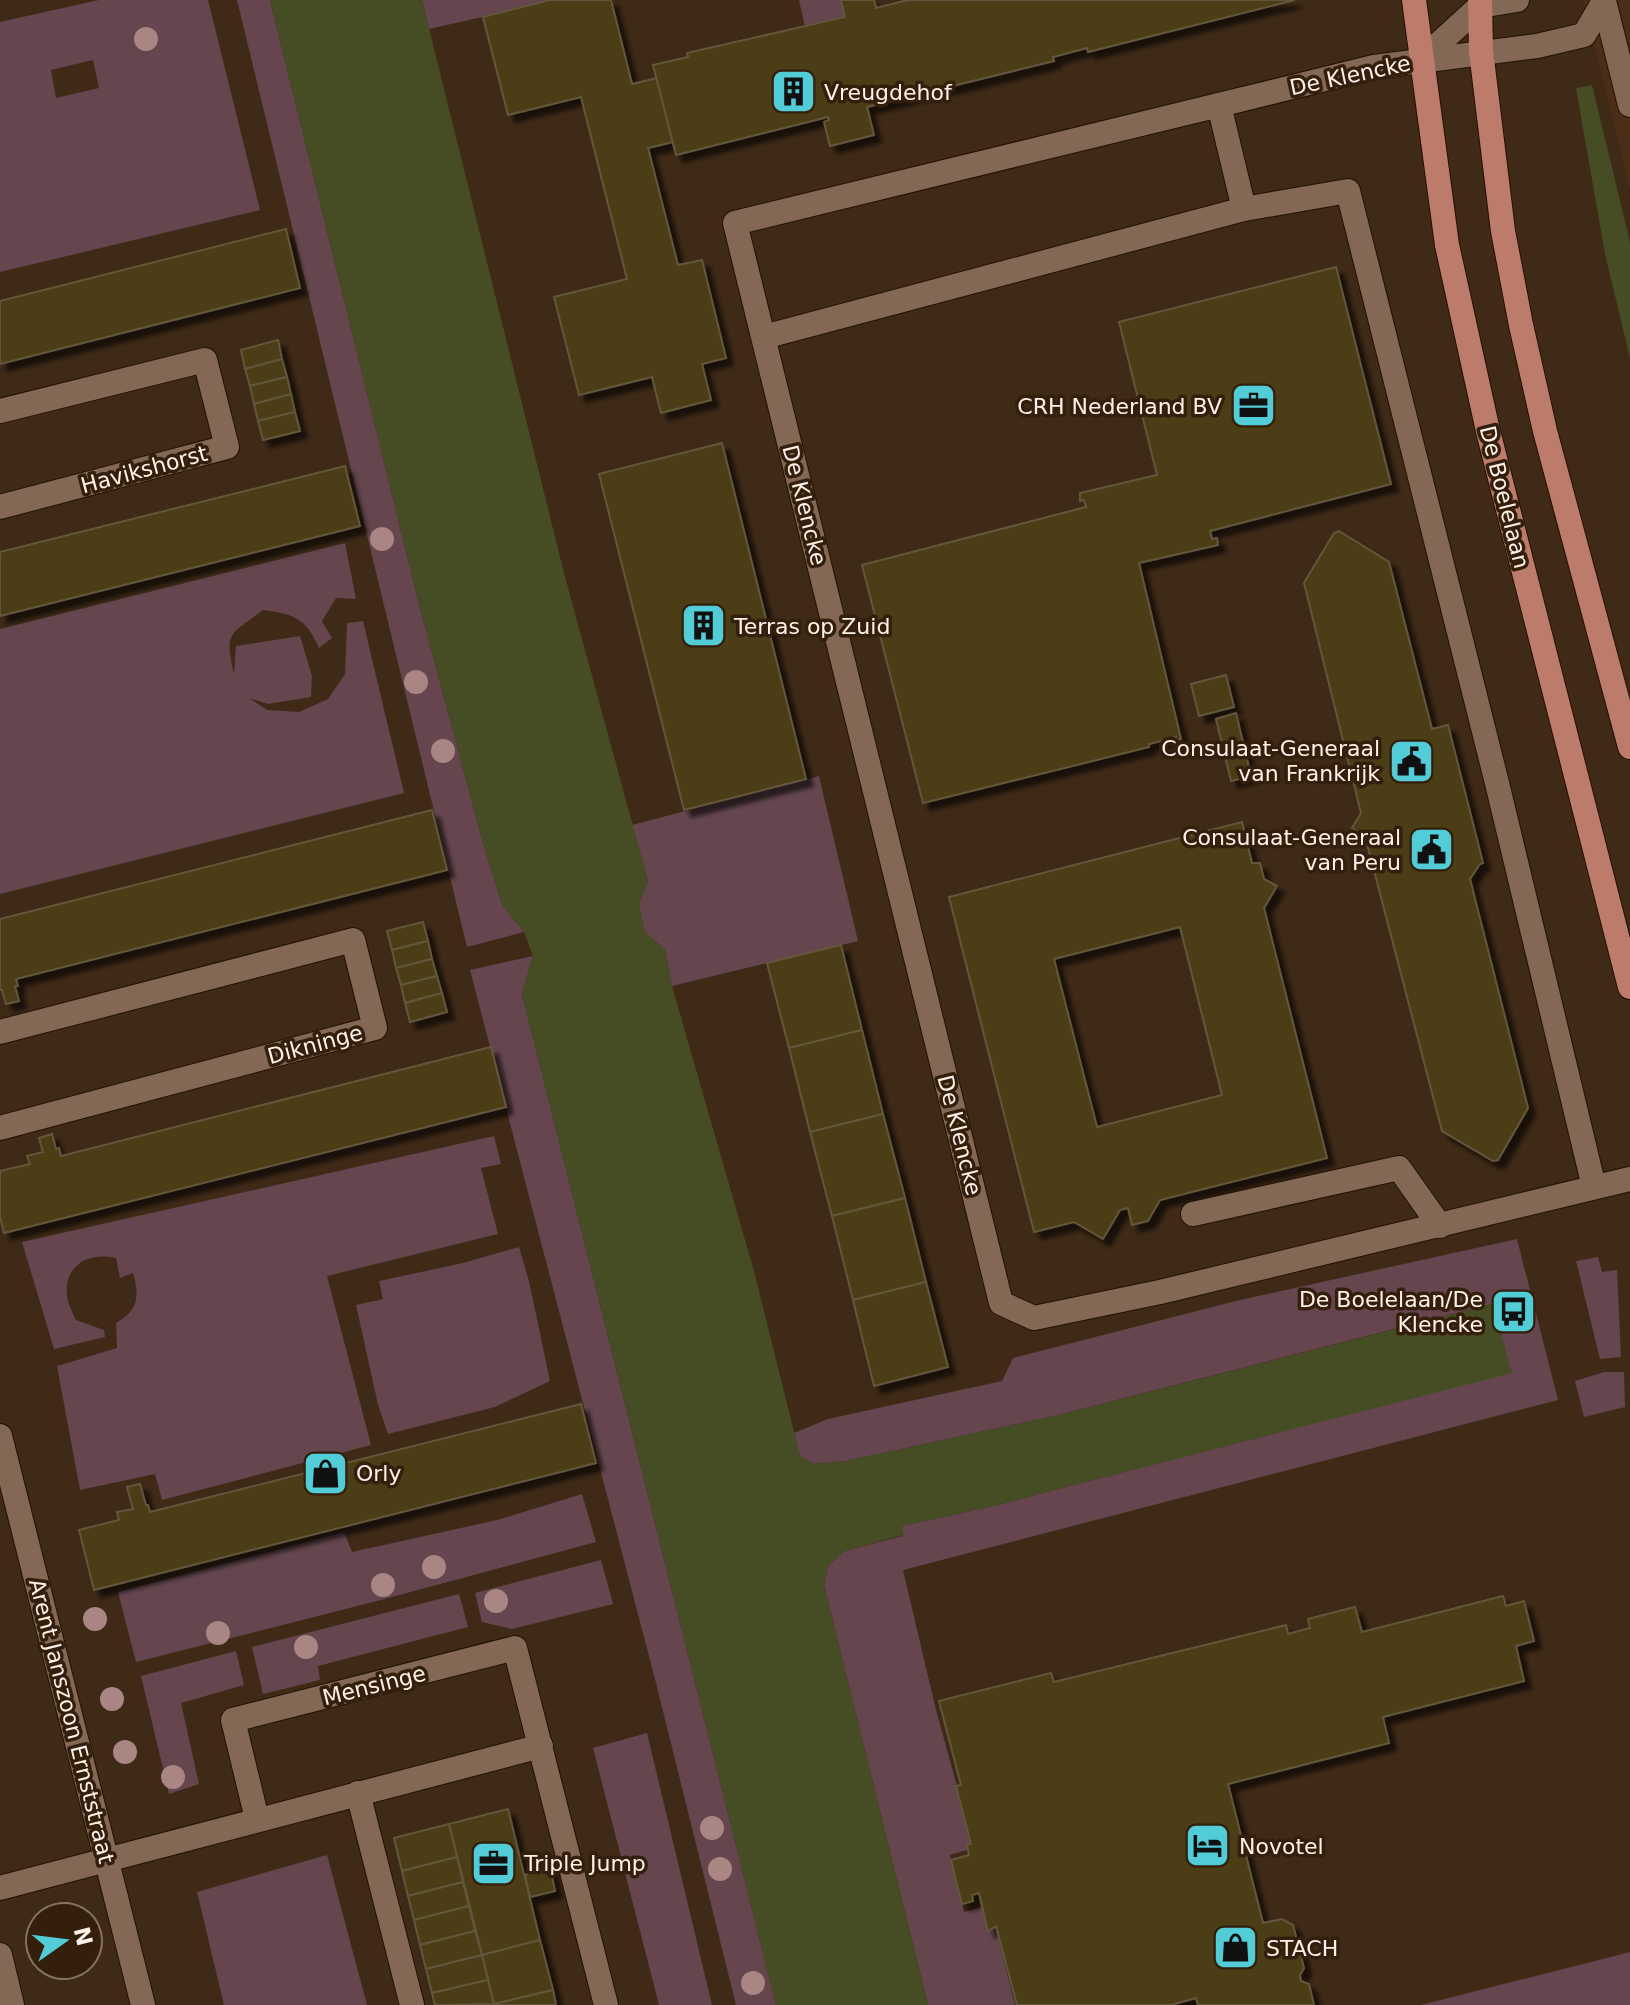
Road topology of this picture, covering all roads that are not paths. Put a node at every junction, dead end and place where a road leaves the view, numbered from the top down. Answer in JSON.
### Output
{"nodes":[{"id":1,"x":1414,"y":0,"type":"edge"},
{"id":2,"x":1517,"y":0,"type":"edge"},
{"id":3,"x":1605,"y":0,"type":"edge"},
{"id":4,"x":1480,"y":3,"type":"edge"},
{"id":5,"x":1481,"y":51,"type":"junction"},
{"id":6,"x":1421,"y":60,"type":"junction"},
{"id":7,"x":1219,"y":105,"type":"junction"},
{"id":8,"x":1630,"y":105,"type":"edge"},
{"id":9,"x":1244,"y":209,"type":"junction"},
{"id":10,"x":764,"y":337,"type":"junction"},
{"id":11,"x":0,"y":411,"type":"edge"},
{"id":12,"x":0,"y":507,"type":"edge"},
{"id":13,"x":1630,"y":747,"type":"edge"},
{"id":14,"x":1630,"y":987,"type":"edge"},
{"id":15,"x":0,"y":1032,"type":"edge"},
{"id":16,"x":0,"y":1128,"type":"edge"},
{"id":17,"x":1630,"y":1179,"type":"edge"},
{"id":18,"x":1594,"y":1187,"type":"junction"},
{"id":19,"x":1193,"y":1214,"type":"dead end"},
{"id":20,"x":1440,"y":1226,"type":"junction"},
{"id":21,"x":0,"y":1436,"type":"edge"},
{"id":22,"x":541,"y":1746,"type":"junction"},
{"id":23,"x":358,"y":1793,"type":"junction"},
{"id":24,"x":257,"y":1819,"type":"junction"},
{"id":25,"x":106,"y":1858,"type":"junction"},
{"id":26,"x":0,"y":1888,"type":"edge"},
{"id":27,"x":0,"y":1955,"type":"edge"},
{"id":28,"x":12,"y":2005,"type":"edge"},
{"id":29,"x":143,"y":2005,"type":"edge"},
{"id":30,"x":412,"y":2005,"type":"edge"},
{"id":31,"x":606,"y":2005,"type":"edge"}],
"edges":[{"from":1,"to":6,"type":"main road","name":"De Boelelaan"},
{"from":2,"to":4,"type":"street"},
{"from":3,"to":5,"type":"street","name":"De Klencke"},
{"from":3,"to":8,"type":"street"},
{"from":4,"to":5,"type":"main road"},
{"from":4,"to":6,"type":"street"},
{"from":5,"to":6,"type":"street","name":"De Klencke"},
{"from":5,"to":13,"type":"main road"},
{"from":6,"to":7,"type":"street","name":"De Klencke"},
{"from":6,"to":14,"type":"main road","name":"De Boelelaan"},
{"from":7,"to":9,"type":"street"},
{"from":7,"to":10,"type":"street","name":"De Klencke"},
{"from":9,"to":10,"type":"street"},
{"from":9,"to":18,"type":"street"},
{"from":10,"to":20,"type":"street","name":"De Klencke"},
{"from":11,"to":12,"type":"street","name":"Havikshorst"},
{"from":15,"to":16,"type":"street","name":"Dikninge"},
{"from":17,"to":18,"type":"street","name":"De Klencke"},
{"from":18,"to":20,"type":"street","name":"De Klencke"},
{"from":19,"to":20,"type":"street"},
{"from":21,"to":25,"type":"street","name":"Arent Janszoon Ernststraat"},
{"from":22,"to":23,"type":"street"},
{"from":22,"to":24,"type":"street","name":"Mensinge"},
{"from":22,"to":31,"type":"street","name":"Mensinge"},
{"from":23,"to":24,"type":"street"},
{"from":23,"to":30,"type":"street"},
{"from":24,"to":25,"type":"street"},
{"from":25,"to":26,"type":"street"},
{"from":25,"to":29,"type":"street","name":"Arent Janszoon Ernststraat"},
{"from":27,"to":28,"type":"street"}]}
